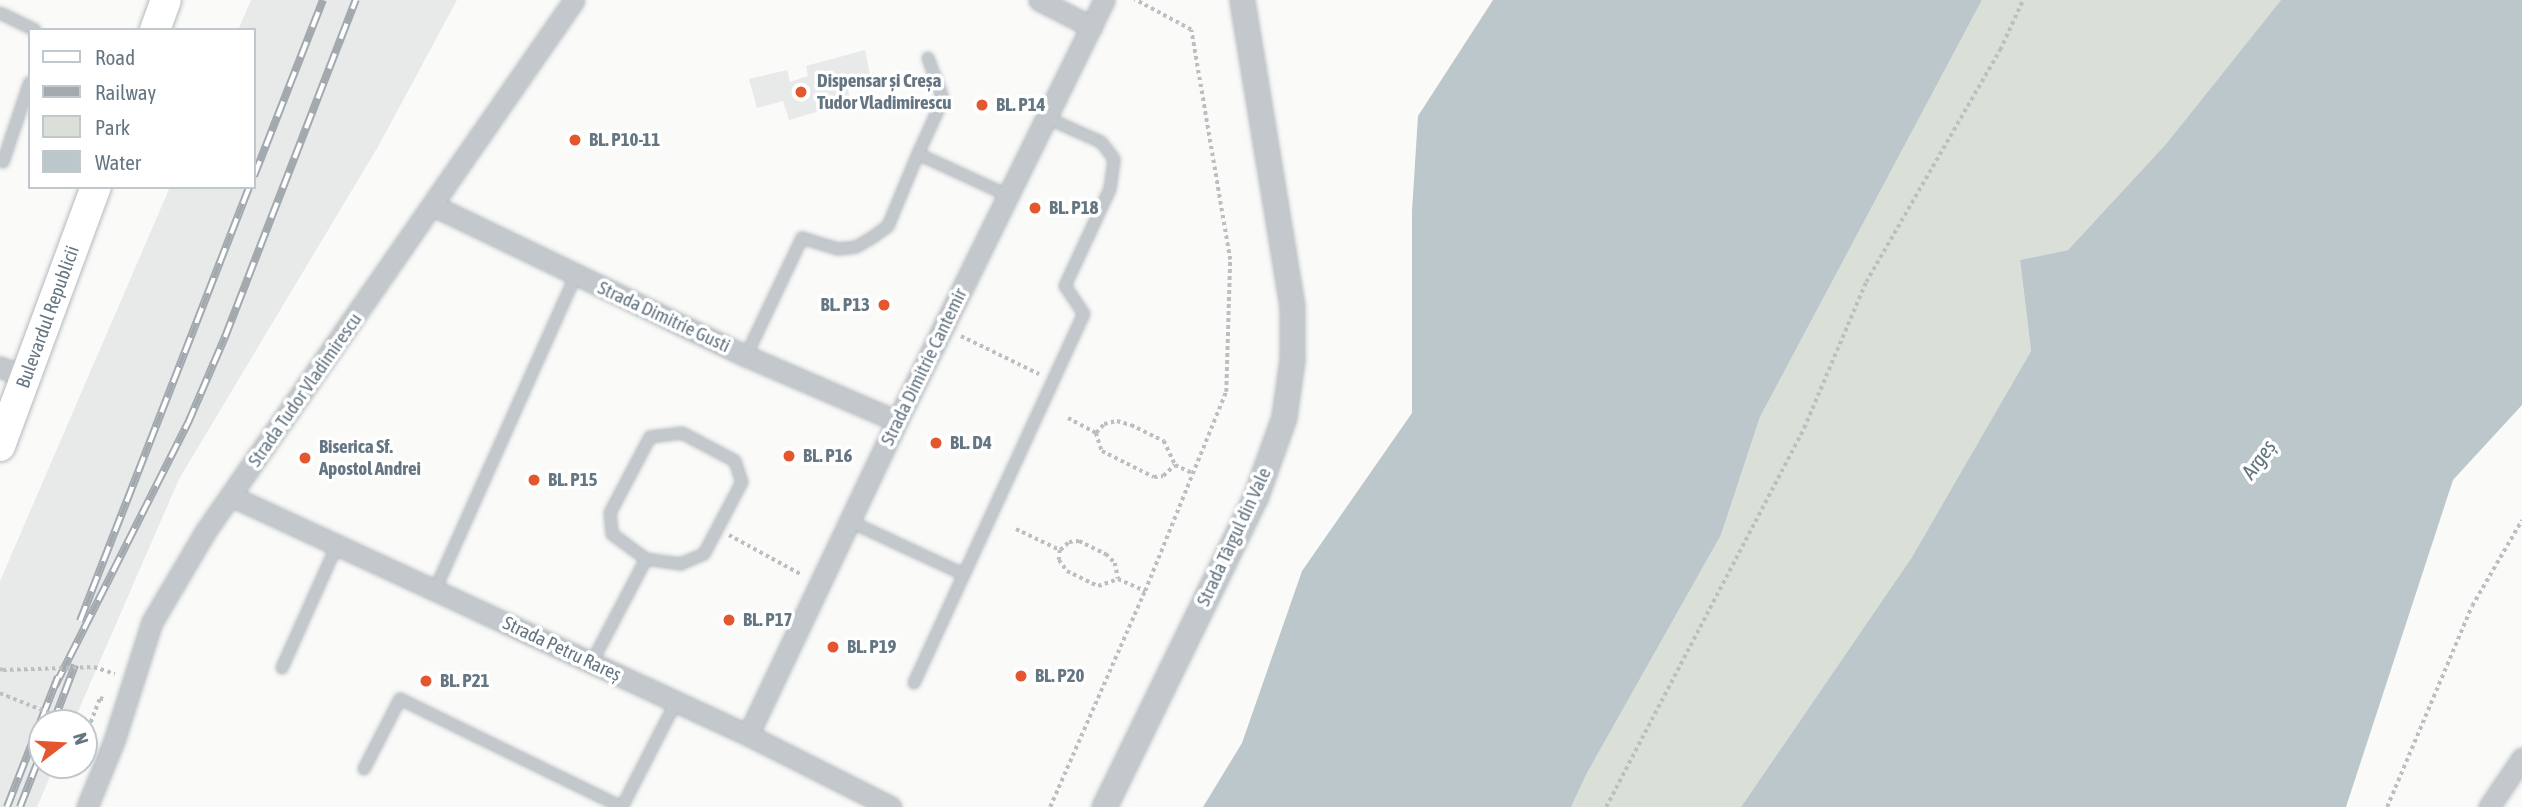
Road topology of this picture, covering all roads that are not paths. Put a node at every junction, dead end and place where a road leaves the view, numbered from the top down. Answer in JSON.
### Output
{"nodes":[{"id":1,"x":166,"y":0,"type":"edge"},
{"id":2,"x":574,"y":0,"type":"edge"},
{"id":3,"x":1039,"y":0,"type":"edge"},
{"id":4,"x":1104,"y":0,"type":"edge"},
{"id":5,"x":1242,"y":0,"type":"edge"},
{"id":6,"x":0,"y":13,"type":"edge"},
{"id":7,"x":1092,"y":27,"type":"junction"},
{"id":8,"x":31,"y":28,"type":"edge"},
{"id":9,"x":156,"y":28,"type":"edge"},
{"id":10,"x":928,"y":58,"type":"dead end"},
{"id":11,"x":28,"y":88,"type":"edge"},
{"id":12,"x":1047,"y":118,"type":"junction"},
{"id":13,"x":918,"y":153,"type":"junction"},
{"id":14,"x":3,"y":162,"type":"dead end"},
{"id":15,"x":95,"y":189,"type":"edge"},
{"id":16,"x":1007,"y":195,"type":"junction"},
{"id":17,"x":434,"y":206,"type":"junction"},
{"id":18,"x":576,"y":275,"type":"junction"},
{"id":19,"x":746,"y":356,"type":"junction"},
{"id":20,"x":13,"y":372,"type":"edge"},
{"id":21,"x":897,"y":421,"type":"junction"},
{"id":22,"x":0,"y":446,"type":"edge"},
{"id":23,"x":231,"y":496,"type":"junction"},
{"id":24,"x":851,"y":522,"type":"junction"},
{"id":25,"x":337,"y":545,"type":"junction"},
{"id":26,"x":646,"y":559,"type":"junction"},
{"id":27,"x":962,"y":574,"type":"junction"},
{"id":28,"x":435,"y":590,"type":"junction"},
{"id":29,"x":592,"y":662,"type":"junction"},
{"id":30,"x":282,"y":668,"type":"dead end"},
{"id":31,"x":914,"y":683,"type":"dead end"},
{"id":32,"x":676,"y":702,"type":"junction"},
{"id":33,"x":748,"y":735,"type":"junction"},
{"id":34,"x":2522,"y":758,"type":"edge"},
{"id":35,"x":364,"y":769,"type":"dead end"},
{"id":36,"x":87,"y":807,"type":"edge"},
{"id":37,"x":621,"y":807,"type":"edge"},
{"id":38,"x":891,"y":807,"type":"edge"},
{"id":39,"x":1104,"y":807,"type":"edge"},
{"id":40,"x":2489,"y":807,"type":"edge"}],
"edges":[{"from":1,"to":9,"type":"main road"},
{"from":2,"to":17,"type":"street","name":"Strada Tudor Vladimirescu"},
{"from":3,"to":7,"type":"street"},
{"from":4,"to":7,"type":"street","name":"Strada Dimitrie Cantemir"},
{"from":5,"to":39,"type":"street","name":"Strada Târgul din Vale"},
{"from":6,"to":8,"type":"lane"},
{"from":7,"to":12,"type":"street","name":"Strada Dimitrie Cantemir"},
{"from":10,"to":13,"type":"lane"},
{"from":11,"to":14,"type":"lane"},
{"from":12,"to":16,"type":"street","name":"Strada Dimitrie Cantemir"},
{"from":12,"to":27,"type":"lane"},
{"from":13,"to":16,"type":"lane"},
{"from":13,"to":19,"type":"lane"},
{"from":15,"to":20,"type":"main road","name":"Bulevardul Republicii"},
{"from":16,"to":21,"type":"street","name":"Strada Dimitrie Cantemir"},
{"from":17,"to":18,"type":"street","name":"Strada Dimitrie Gusti"},
{"from":17,"to":23,"type":"street","name":"Strada Tudor Vladimirescu"},
{"from":18,"to":19,"type":"street","name":"Strada Dimitrie Gusti"},
{"from":18,"to":28,"type":"lane"},
{"from":19,"to":21,"type":"street","name":"Strada Dimitrie Gusti"},
{"from":20,"to":22,"type":"main road","name":"Bulevardul Republicii"},
{"from":21,"to":24,"type":"street","name":"Strada Dimitrie Cantemir"},
{"from":23,"to":25,"type":"street","name":"Strada Petru Rareș"},
{"from":23,"to":36,"type":"street","name":"Strada Tudor Vladimirescu"},
{"from":24,"to":27,"type":"lane"},
{"from":24,"to":33,"type":"street","name":"Strada Dimitrie Cantemir"},
{"from":25,"to":28,"type":"street","name":"Strada Petru Rareș"},
{"from":25,"to":30,"type":"lane"},
{"from":26,"to":26,"type":"lane"},
{"from":26,"to":29,"type":"lane"},
{"from":27,"to":31,"type":"lane"},
{"from":28,"to":29,"type":"street","name":"Strada Petru Rareș"},
{"from":29,"to":32,"type":"street","name":"Strada Petru Rareș"},
{"from":32,"to":33,"type":"street","name":"Strada Petru Rareș"},
{"from":32,"to":37,"type":"lane"},
{"from":33,"to":38,"type":"street","name":"Strada Petru Rareș"},
{"from":34,"to":40,"type":"street"},
{"from":35,"to":37,"type":"lane"}]}
